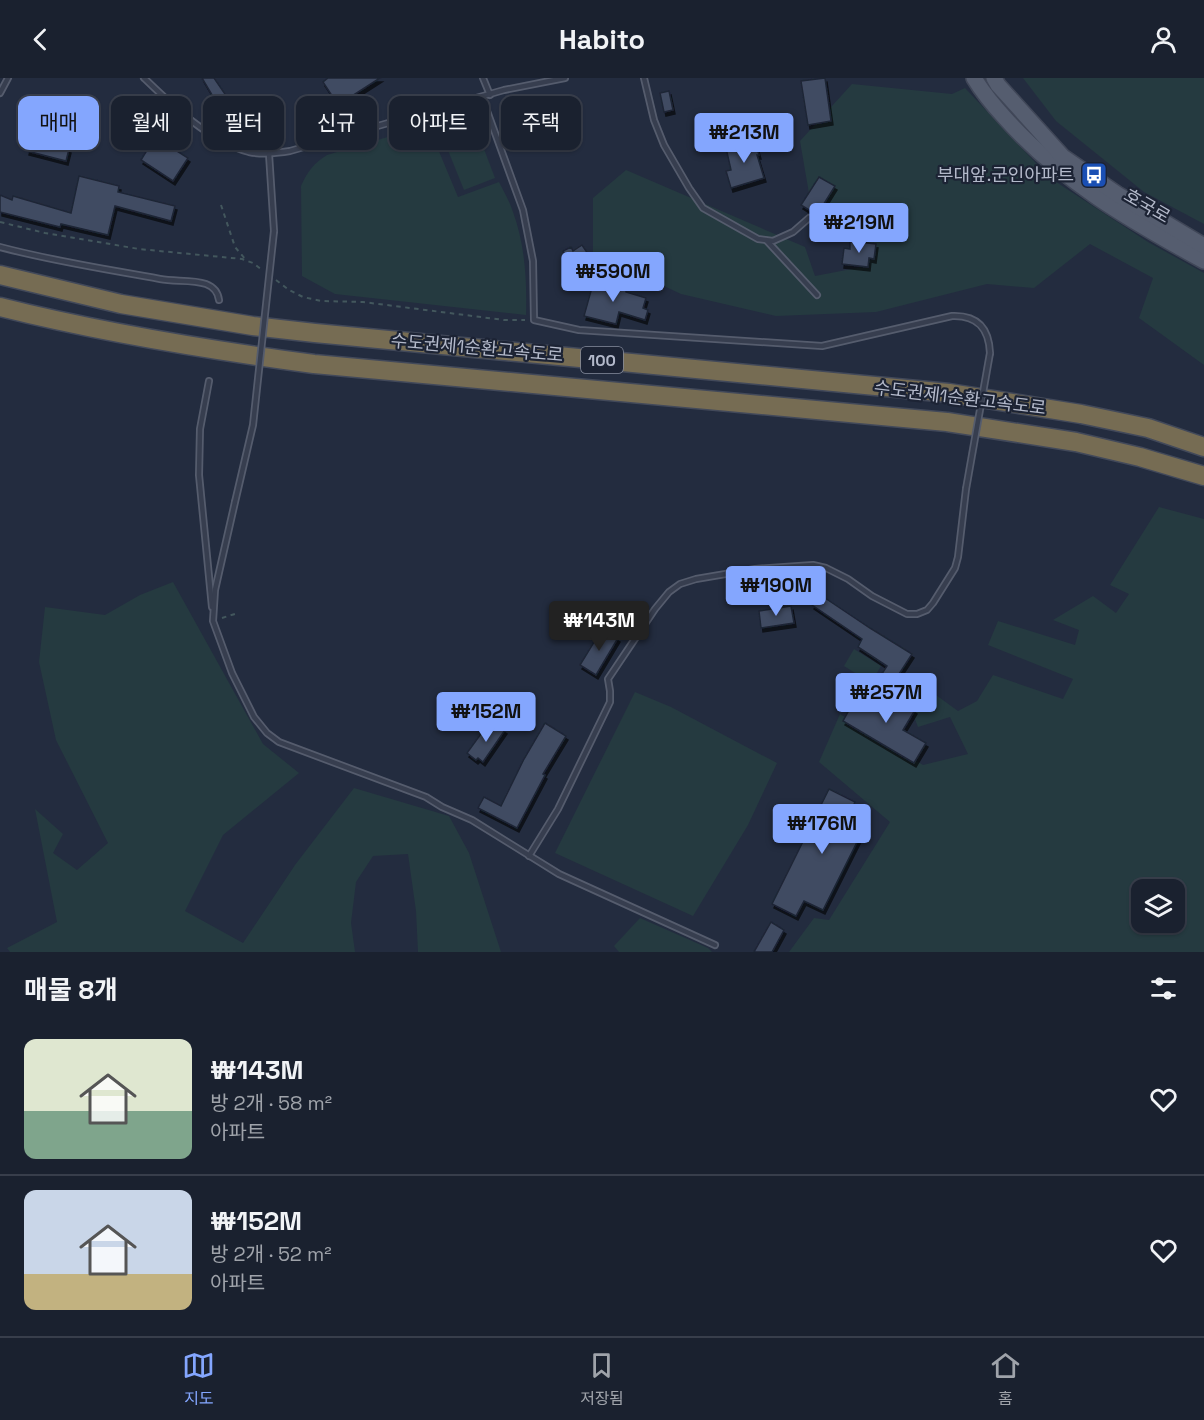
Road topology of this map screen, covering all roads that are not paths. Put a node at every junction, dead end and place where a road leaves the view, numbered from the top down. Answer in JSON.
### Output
{"nodes":[{"id":1,"x":7,"y":78,"type":"edge"},
{"id":2,"x":144,"y":78,"type":"edge"},
{"id":3,"x":483,"y":78,"type":"edge"},
{"id":4,"x":565,"y":78,"type":"edge"},
{"id":5,"x":644,"y":78,"type":"edge"},
{"id":6,"x":974,"y":78,"type":"edge"},
{"id":7,"x":994,"y":78,"type":"edge"},
{"id":8,"x":0,"y":93,"type":"edge"},
{"id":9,"x":490,"y":94,"type":"junction"},
{"id":10,"x":485,"y":96,"type":"edge"},
{"id":11,"x":489,"y":116,"type":"edge"},
{"id":12,"x":389,"y":123,"type":"edge"},
{"id":13,"x":269,"y":154,"type":"junction"},
{"id":14,"x":809,"y":218,"type":"dead end"},
{"id":15,"x":767,"y":241,"type":"junction"},
{"id":16,"x":1204,"y":246,"type":"edge"},
{"id":17,"x":0,"y":247,"type":"edge"},
{"id":18,"x":1204,"y":261,"type":"edge"},
{"id":19,"x":0,"y":275,"type":"edge"},
{"id":20,"x":818,"y":295,"type":"dead end"},
{"id":21,"x":219,"y":300,"type":"dead end"},
{"id":22,"x":0,"y":307,"type":"edge"},
{"id":23,"x":208,"y":381,"type":"dead end"},
{"id":24,"x":1204,"y":447,"type":"edge"},
{"id":25,"x":1204,"y":476,"type":"edge"},
{"id":26,"x":213,"y":621,"type":"junction"},
{"id":27,"x":529,"y":856,"type":"junction"},
{"id":28,"x":715,"y":945,"type":"dead end"}],
"edges":[{"from":1,"to":8,"type":"lane"},
{"from":2,"to":13,"type":"lane"},
{"from":3,"to":9,"type":"lane"},
{"from":4,"to":9,"type":"lane"},
{"from":5,"to":15,"type":"lane"},
{"from":6,"to":18,"type":"main road","name":"호국로"},
{"from":7,"to":16,"type":"main road","name":"호국로"},
{"from":9,"to":10,"type":"lane"},
{"from":11,"to":27,"type":"lane","bridge":true},
{"from":12,"to":13,"type":"lane"},
{"from":13,"to":26,"type":"lane","bridge":true},
{"from":14,"to":15,"type":"lane"},
{"from":15,"to":20,"type":"lane"},
{"from":17,"to":21,"type":"lane"},
{"from":19,"to":24,"type":"highway","name":"수도권제1순환고속도로","number":"100"},
{"from":22,"to":25,"type":"highway","name":"수도권제1순환고속도로","number":"100"},
{"from":23,"to":26,"type":"lane"},
{"from":26,"to":27,"type":"lane"},
{"from":27,"to":28,"type":"lane"}]}
